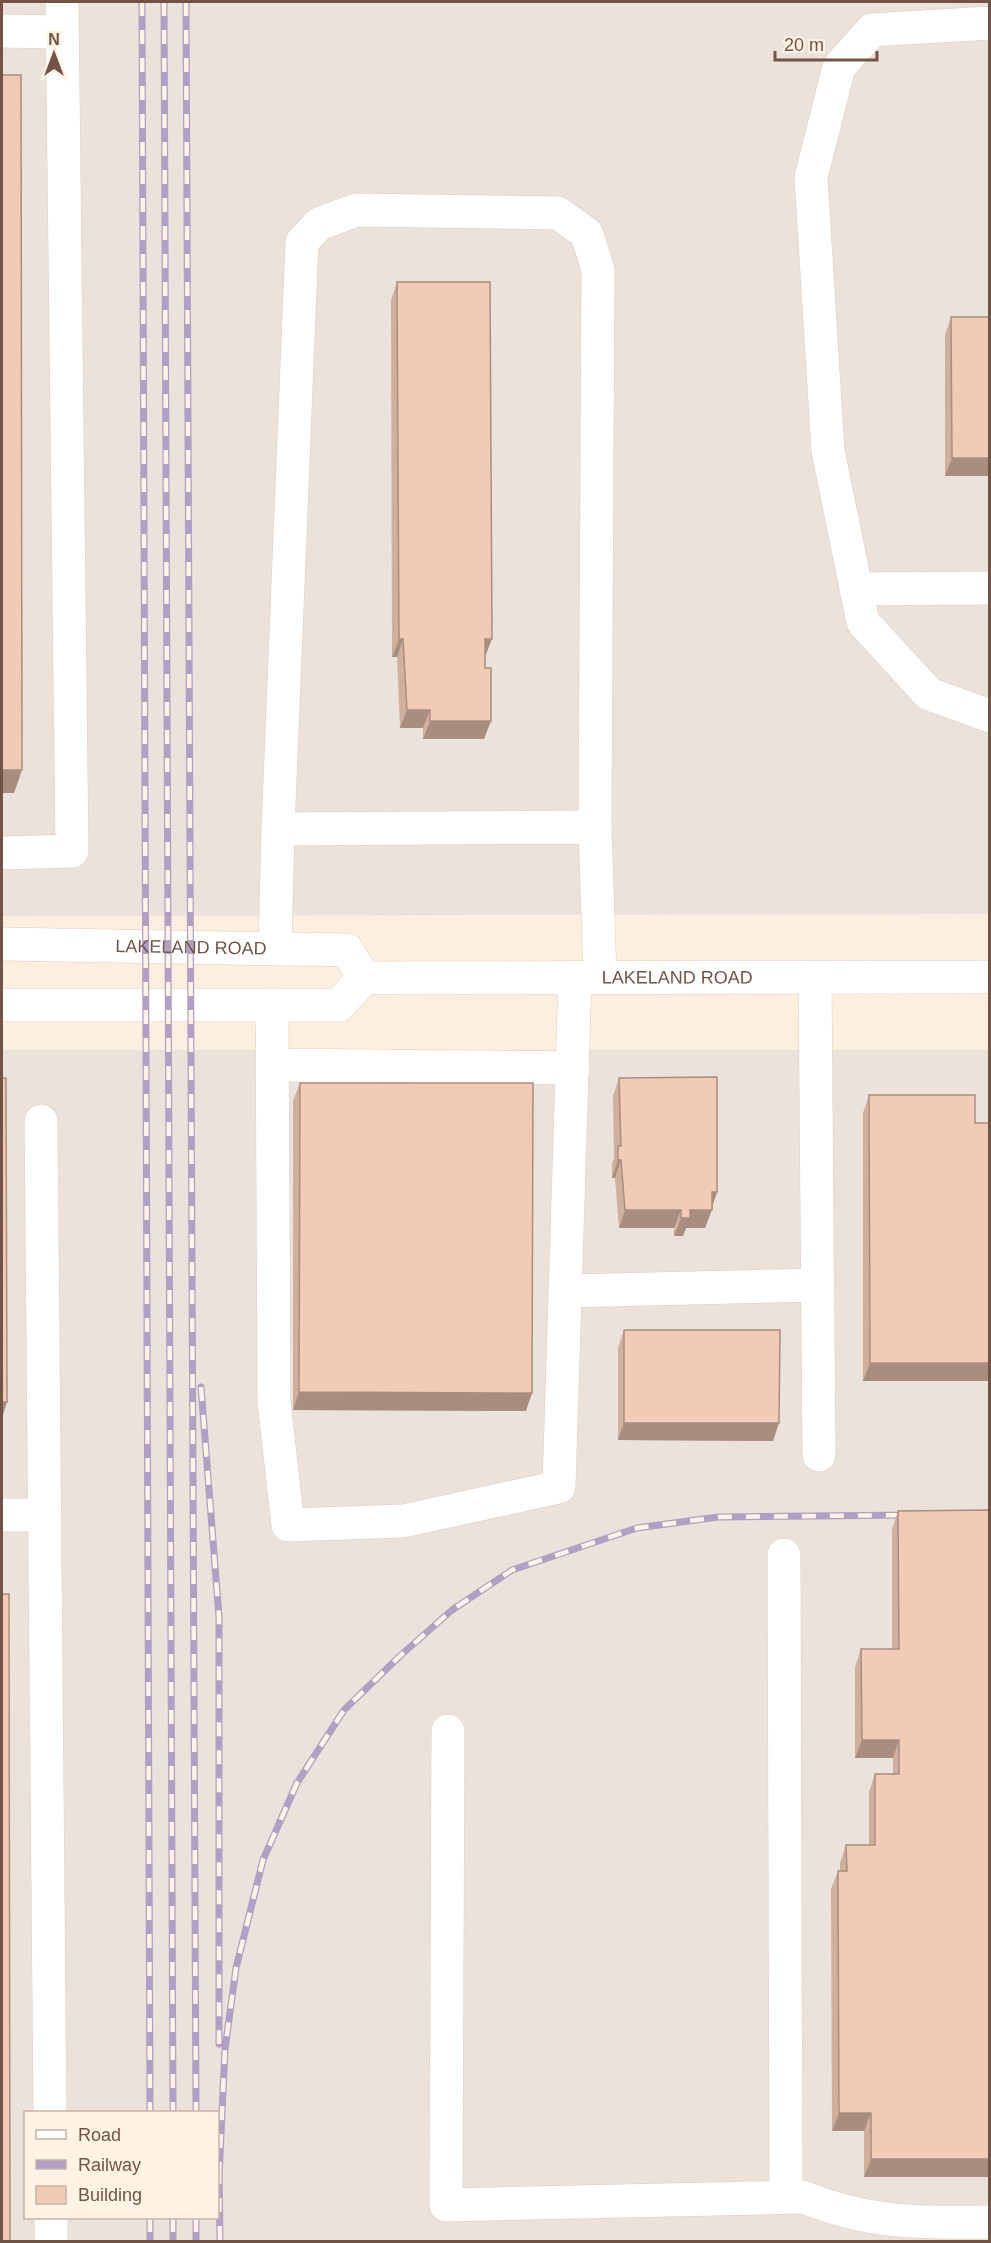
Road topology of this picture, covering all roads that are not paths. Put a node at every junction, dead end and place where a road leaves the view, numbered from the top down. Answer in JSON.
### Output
{"nodes":[{"id":1,"x":63,"y":16,"type":"edge"},
{"id":2,"x":990,"y":23,"type":"edge"},
{"id":3,"x":2,"y":31,"type":"edge"},
{"id":4,"x":990,"y":588,"type":"edge"},
{"id":5,"x":856,"y":589,"type":"junction"},
{"id":6,"x":990,"y":716,"type":"edge"},
{"id":7,"x":595,"y":827,"type":"junction"},
{"id":8,"x":279,"y":829,"type":"junction"},
{"id":9,"x":2,"y":853,"type":"edge"},
{"id":10,"x":2,"y":944,"type":"edge"},
{"id":11,"x":275,"y":947,"type":"junction"},
{"id":12,"x":588,"y":977,"type":"junction"},
{"id":13,"x":815,"y":977,"type":"junction"},
{"id":14,"x":990,"y":977,"type":"edge"},
{"id":15,"x":364,"y":978,"type":"junction"},
{"id":16,"x":2,"y":1005,"type":"edge"},
{"id":17,"x":272,"y":1005,"type":"junction"},
{"id":18,"x":273,"y":1065,"type":"junction"},
{"id":19,"x":573,"y":1068,"type":"junction"},
{"id":20,"x":41,"y":1121,"type":"dead end"},
{"id":21,"x":817,"y":1286,"type":"junction"},
{"id":22,"x":567,"y":1291,"type":"junction"},
{"id":23,"x":819,"y":1455,"type":"dead end"},
{"id":24,"x":2,"y":1515,"type":"edge"},
{"id":25,"x":44,"y":1515,"type":"junction"},
{"id":26,"x":784,"y":1555,"type":"dead end"},
{"id":27,"x":448,"y":1731,"type":"dead end"},
{"id":28,"x":50,"y":2111,"type":"edge"},
{"id":29,"x":786,"y":2197,"type":"junction"},
{"id":30,"x":51,"y":2219,"type":"edge"},
{"id":31,"x":990,"y":2222,"type":"edge"},
{"id":32,"x":51,"y":2241,"type":"edge"}],
"edges":[{"from":1,"to":3,"type":"street"},
{"from":1,"to":9,"type":"street"},
{"from":2,"to":5,"type":"street"},
{"from":4,"to":5,"type":"street"},
{"from":5,"to":6,"type":"street"},
{"from":7,"to":8,"type":"street"},
{"from":7,"to":8,"type":"street"},
{"from":7,"to":12,"type":"street"},
{"from":8,"to":11,"type":"street"},
{"from":10,"to":11,"type":"street","name":"LAKELAND ROAD"},
{"from":11,"to":15,"type":"street","name":"LAKELAND ROAD"},
{"from":12,"to":13,"type":"street","name":"LAKELAND ROAD"},
{"from":12,"to":15,"type":"street","name":"LAKELAND ROAD"},
{"from":12,"to":19,"type":"street"},
{"from":13,"to":14,"type":"street","name":"LAKELAND ROAD"},
{"from":13,"to":21,"type":"street"},
{"from":15,"to":17,"type":"street"},
{"from":16,"to":17,"type":"street"},
{"from":17,"to":18,"type":"street"},
{"from":18,"to":19,"type":"street"},
{"from":18,"to":22,"type":"street"},
{"from":19,"to":22,"type":"street"},
{"from":20,"to":25,"type":"street"},
{"from":21,"to":22,"type":"street"},
{"from":21,"to":23,"type":"street"},
{"from":24,"to":25,"type":"street"},
{"from":25,"to":28,"type":"street"},
{"from":26,"to":29,"type":"street"},
{"from":27,"to":29,"type":"street"},
{"from":29,"to":31,"type":"street"},
{"from":30,"to":32,"type":"street"}]}
